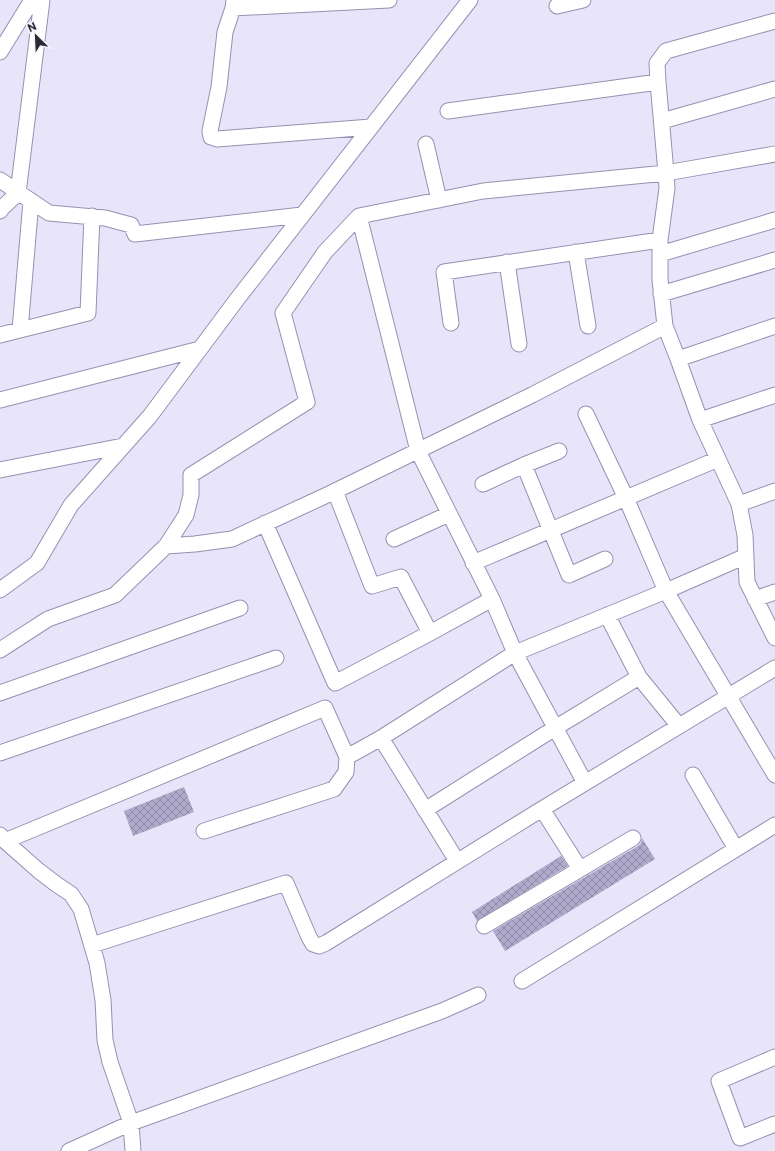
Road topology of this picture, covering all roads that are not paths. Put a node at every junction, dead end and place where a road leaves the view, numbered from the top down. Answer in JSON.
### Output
{"nodes":[{"id":1,"x":32,"y":0,"type":"edge"},
{"id":2,"x":42,"y":0,"type":"edge"},
{"id":3,"x":389,"y":0,"type":"edge"},
{"id":4,"x":470,"y":0,"type":"edge"},
{"id":5,"x":583,"y":0,"type":"edge"},
{"id":6,"x":234,"y":4,"type":"edge"},
{"id":7,"x":558,"y":6,"type":"dead end"},
{"id":8,"x":775,"y":21,"type":"edge"},
{"id":9,"x":0,"y":52,"type":"edge"},
{"id":10,"x":658,"y":82,"type":"junction"},
{"id":11,"x":775,"y":89,"type":"edge"},
{"id":12,"x":448,"y":111,"type":"dead end"},
{"id":13,"x":662,"y":121,"type":"junction"},
{"id":14,"x":371,"y":127,"type":"junction"},
{"id":15,"x":426,"y":144,"type":"dead end"},
{"id":16,"x":775,"y":154,"type":"edge"},
{"id":17,"x":666,"y":173,"type":"junction"},
{"id":18,"x":0,"y":180,"type":"edge"},
{"id":19,"x":18,"y":193,"type":"junction"},
{"id":20,"x":438,"y":200,"type":"junction"},
{"id":21,"x":31,"y":201,"type":"junction"},
{"id":22,"x":0,"y":211,"type":"edge"},
{"id":23,"x":302,"y":215,"type":"junction"},
{"id":24,"x":92,"y":216,"type":"junction"},
{"id":25,"x":359,"y":216,"type":"junction"},
{"id":26,"x":775,"y":220,"type":"edge"},
{"id":27,"x":660,"y":247,"type":"junction"},
{"id":28,"x":576,"y":252,"type":"junction"},
{"id":29,"x":775,"y":260,"type":"edge"},
{"id":30,"x":507,"y":262,"type":"junction"},
{"id":31,"x":662,"y":294,"type":"junction"},
{"id":32,"x":451,"y":323,"type":"dead end"},
{"id":33,"x":588,"y":326,"type":"dead end"},
{"id":34,"x":665,"y":326,"type":"junction"},
{"id":35,"x":775,"y":326,"type":"edge"},
{"id":36,"x":20,"y":330,"type":"junction"},
{"id":37,"x":0,"y":335,"type":"edge"},
{"id":38,"x":519,"y":344,"type":"dead end"},
{"id":39,"x":200,"y":349,"type":"junction"},
{"id":40,"x":678,"y":359,"type":"junction"},
{"id":41,"x":775,"y":395,"type":"edge"},
{"id":42,"x":0,"y":400,"type":"edge"},
{"id":43,"x":586,"y":414,"type":"dead end"},
{"id":44,"x":700,"y":420,"type":"junction"},
{"id":45,"x":123,"y":446,"type":"junction"},
{"id":46,"x":418,"y":451,"type":"junction"},
{"id":47,"x":559,"y":451,"type":"dead end"},
{"id":48,"x":718,"y":459,"type":"junction"},
{"id":49,"x":524,"y":465,"type":"junction"},
{"id":50,"x":0,"y":470,"type":"edge"},
{"id":51,"x":483,"y":484,"type":"dead end"},
{"id":52,"x":335,"y":491,"type":"junction"},
{"id":53,"x":775,"y":491,"type":"edge"},
{"id":54,"x":626,"y":498,"type":"junction"},
{"id":55,"x":739,"y":504,"type":"junction"},
{"id":56,"x":449,"y":514,"type":"junction"},
{"id":57,"x":265,"y":524,"type":"junction"},
{"id":58,"x":551,"y":530,"type":"junction"},
{"id":59,"x":394,"y":538,"type":"dead end"},
{"id":60,"x":166,"y":546,"type":"junction"},
{"id":61,"x":746,"y":556,"type":"junction"},
{"id":62,"x":605,"y":559,"type":"dead end"},
{"id":63,"x":473,"y":563,"type":"junction"},
{"id":64,"x":0,"y":590,"type":"edge"},
{"id":65,"x":666,"y":591,"type":"junction"},
{"id":66,"x":775,"y":592,"type":"edge"},
{"id":67,"x":492,"y":599,"type":"junction"},
{"id":68,"x":755,"y":599,"type":"junction"},
{"id":69,"x":240,"y":608,"type":"dead end"},
{"id":70,"x":607,"y":615,"type":"junction"},
{"id":71,"x":430,"y":633,"type":"junction"},
{"id":72,"x":775,"y":638,"type":"edge"},
{"id":73,"x":0,"y":650,"type":"edge"},
{"id":74,"x":515,"y":653,"type":"junction"},
{"id":75,"x":276,"y":658,"type":"dead end"},
{"id":76,"x":775,"y":668,"type":"edge"},
{"id":77,"x":639,"y":677,"type":"junction"},
{"id":78,"x":0,"y":693,"type":"edge"},
{"id":79,"x":728,"y":696,"type":"junction"},
{"id":80,"x":679,"y":726,"type":"junction"},
{"id":81,"x":555,"y":728,"type":"junction"},
{"id":82,"x":381,"y":738,"type":"junction"},
{"id":83,"x":0,"y":753,"type":"edge"},
{"id":84,"x":347,"y":757,"type":"junction"},
{"id":85,"x":692,"y":775,"type":"dead end"},
{"id":86,"x":775,"y":775,"type":"edge"},
{"id":87,"x":585,"y":783,"type":"junction"},
{"id":88,"x":542,"y":809,"type":"junction"},
{"id":89,"x":425,"y":810,"type":"junction"},
{"id":90,"x":775,"y":826,"type":"edge"},
{"id":91,"x":204,"y":831,"type":"dead end"},
{"id":92,"x":3,"y":838,"type":"edge"},
{"id":93,"x":633,"y":838,"type":"dead end"},
{"id":94,"x":736,"y":849,"type":"junction"},
{"id":95,"x":457,"y":861,"type":"junction"},
{"id":96,"x":580,"y":869,"type":"junction"},
{"id":97,"x":484,"y":926,"type":"dead end"},
{"id":98,"x":92,"y":945,"type":"junction"},
{"id":99,"x":522,"y":981,"type":"dead end"},
{"id":100,"x":478,"y":995,"type":"dead end"},
{"id":101,"x":775,"y":1057,"type":"edge"},
{"id":102,"x":131,"y":1123,"type":"junction"},
{"id":103,"x":775,"y":1124,"type":"edge"},
{"id":104,"x":69,"y":1151,"type":"edge"},
{"id":105,"x":134,"y":1151,"type":"edge"}],
"edges":[{"from":1,"to":9,"type":"street"},
{"from":2,"to":19,"type":"street"},
{"from":3,"to":6,"type":"street"},
{"from":4,"to":14,"type":"street"},
{"from":5,"to":7,"type":"street"},
{"from":6,"to":14,"type":"street"},
{"from":8,"to":10,"type":"street"},
{"from":10,"to":12,"type":"street"},
{"from":10,"to":13,"type":"street"},
{"from":11,"to":13,"type":"street"},
{"from":13,"to":17,"type":"street"},
{"from":14,"to":23,"type":"street"},
{"from":15,"to":20,"type":"street"},
{"from":16,"to":17,"type":"street"},
{"from":17,"to":20,"type":"street"},
{"from":17,"to":27,"type":"street"},
{"from":18,"to":19,"type":"street"},
{"from":19,"to":21,"type":"street"},
{"from":19,"to":22,"type":"street"},
{"from":20,"to":25,"type":"street"},
{"from":21,"to":24,"type":"street"},
{"from":21,"to":36,"type":"street"},
{"from":23,"to":24,"type":"street"},
{"from":23,"to":39,"type":"street"},
{"from":24,"to":36,"type":"street"},
{"from":25,"to":46,"type":"street"},
{"from":25,"to":60,"type":"street"},
{"from":26,"to":27,"type":"street"},
{"from":27,"to":28,"type":"street"},
{"from":27,"to":31,"type":"street"},
{"from":28,"to":30,"type":"street"},
{"from":28,"to":33,"type":"street"},
{"from":29,"to":31,"type":"street"},
{"from":30,"to":32,"type":"street"},
{"from":30,"to":38,"type":"street"},
{"from":31,"to":34,"type":"street"},
{"from":34,"to":40,"type":"street"},
{"from":34,"to":46,"type":"street"},
{"from":35,"to":40,"type":"street"},
{"from":36,"to":37,"type":"street"},
{"from":39,"to":42,"type":"street"},
{"from":39,"to":45,"type":"street"},
{"from":40,"to":44,"type":"street"},
{"from":41,"to":44,"type":"street"},
{"from":43,"to":54,"type":"street"},
{"from":44,"to":48,"type":"street"},
{"from":45,"to":50,"type":"street"},
{"from":45,"to":64,"type":"street"},
{"from":46,"to":52,"type":"street"},
{"from":46,"to":56,"type":"street"},
{"from":47,"to":49,"type":"street"},
{"from":48,"to":54,"type":"street"},
{"from":48,"to":55,"type":"street"},
{"from":49,"to":51,"type":"street"},
{"from":49,"to":58,"type":"street"},
{"from":52,"to":57,"type":"street"},
{"from":52,"to":71,"type":"street"},
{"from":53,"to":55,"type":"street"},
{"from":54,"to":58,"type":"street"},
{"from":54,"to":65,"type":"street"},
{"from":55,"to":61,"type":"street"},
{"from":56,"to":59,"type":"street"},
{"from":56,"to":63,"type":"street"},
{"from":57,"to":60,"type":"street"},
{"from":57,"to":71,"type":"street"},
{"from":58,"to":62,"type":"street"},
{"from":58,"to":63,"type":"street"},
{"from":60,"to":73,"type":"street"},
{"from":61,"to":65,"type":"street"},
{"from":61,"to":68,"type":"street"},
{"from":63,"to":67,"type":"street"},
{"from":65,"to":70,"type":"street"},
{"from":65,"to":79,"type":"street"},
{"from":66,"to":68,"type":"street"},
{"from":67,"to":71,"type":"street"},
{"from":67,"to":74,"type":"street"},
{"from":68,"to":72,"type":"street"},
{"from":69,"to":78,"type":"street"},
{"from":70,"to":74,"type":"street"},
{"from":70,"to":77,"type":"street"},
{"from":74,"to":81,"type":"street"},
{"from":74,"to":82,"type":"street"},
{"from":75,"to":83,"type":"street"},
{"from":76,"to":79,"type":"street"},
{"from":77,"to":80,"type":"street"},
{"from":77,"to":81,"type":"street"},
{"from":79,"to":80,"type":"street"},
{"from":79,"to":86,"type":"street"},
{"from":80,"to":87,"type":"street"},
{"from":81,"to":87,"type":"street"},
{"from":81,"to":89,"type":"street"},
{"from":82,"to":84,"type":"street"},
{"from":82,"to":89,"type":"street"},
{"from":84,"to":91,"type":"street"},
{"from":84,"to":92,"type":"street"},
{"from":85,"to":94,"type":"street"},
{"from":87,"to":88,"type":"street"},
{"from":88,"to":95,"type":"street"},
{"from":88,"to":96,"type":"street"},
{"from":89,"to":95,"type":"street"},
{"from":90,"to":94,"type":"street"},
{"from":92,"to":98,"type":"street"},
{"from":93,"to":96,"type":"street"},
{"from":94,"to":99,"type":"street"},
{"from":95,"to":98,"type":"street"},
{"from":96,"to":97,"type":"street"},
{"from":98,"to":102,"type":"street"},
{"from":100,"to":102,"type":"street"},
{"from":101,"to":103,"type":"street"},
{"from":102,"to":104,"type":"street"},
{"from":102,"to":105,"type":"street"}]}
